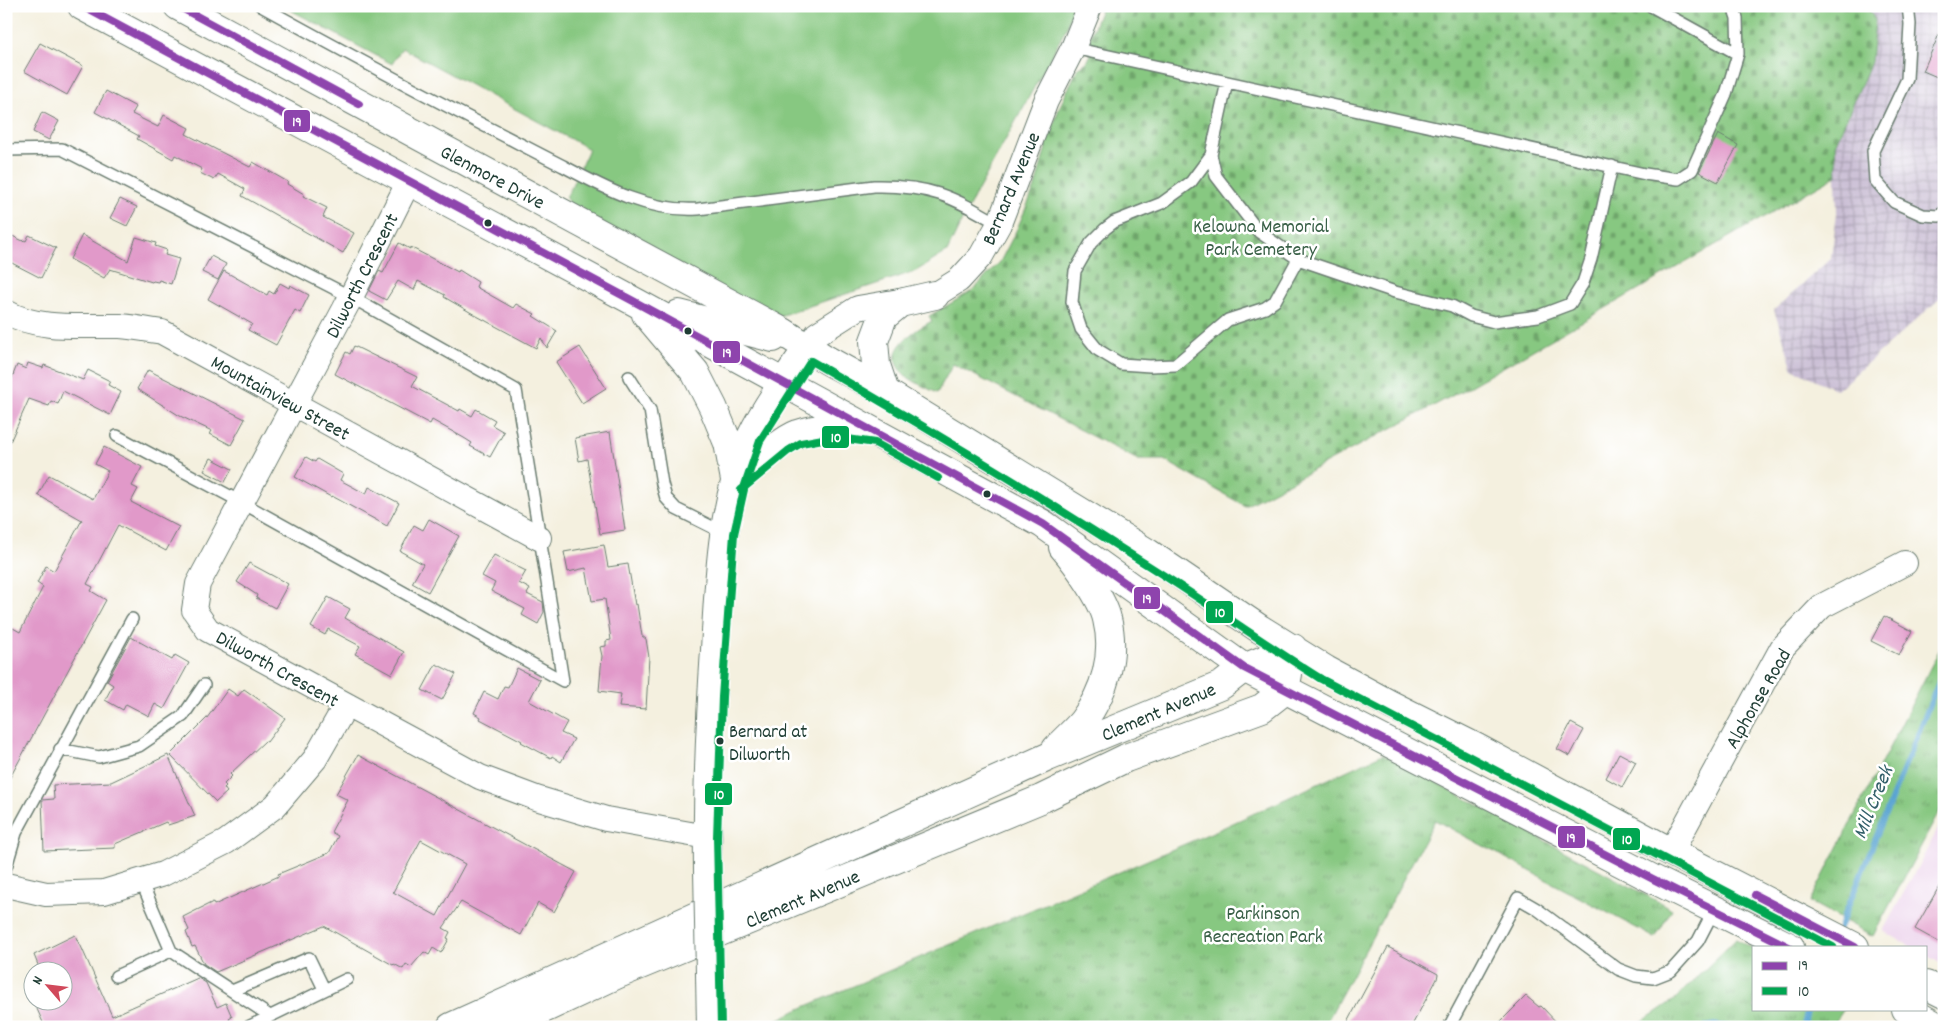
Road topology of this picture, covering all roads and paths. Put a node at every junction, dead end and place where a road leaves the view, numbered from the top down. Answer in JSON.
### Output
{"nodes":[{"id":1,"x":82,"y":6,"type":"edge"},
{"id":2,"x":178,"y":6,"type":"edge"},
{"id":3,"x":261,"y":6,"type":"edge"},
{"id":4,"x":1090,"y":6,"type":"edge"},
{"id":5,"x":1651,"y":6,"type":"edge"},
{"id":6,"x":1733,"y":6,"type":"edge"},
{"id":7,"x":1903,"y":6,"type":"edge"},
{"id":8,"x":1908,"y":6,"type":"edge"},
{"id":9,"x":1910,"y":24,"type":"junction"},
{"id":10,"x":1073,"y":48,"type":"junction"},
{"id":11,"x":1738,"y":54,"type":"junction"},
{"id":12,"x":1227,"y":82,"type":"junction"},
{"id":13,"x":6,"y":150,"type":"edge"},
{"id":14,"x":1211,"y":155,"type":"junction"},
{"id":15,"x":1612,"y":166,"type":"junction"},
{"id":16,"x":409,"y":182,"type":"junction"},
{"id":17,"x":1944,"y":212,"type":"edge"},
{"id":18,"x":999,"y":224,"type":"junction"},
{"id":19,"x":1298,"y":259,"type":"junction"},
{"id":20,"x":935,"y":295,"type":"junction"},
{"id":21,"x":350,"y":297,"type":"junction"},
{"id":22,"x":637,"y":303,"type":"junction"},
{"id":23,"x":6,"y":312,"type":"edge"},
{"id":24,"x":808,"y":348,"type":"junction"},
{"id":25,"x":629,"y":377,"type":"dead end"},
{"id":26,"x":784,"y":382,"type":"junction"},
{"id":27,"x":885,"y":392,"type":"junction"},
{"id":28,"x":293,"y":404,"type":"junction"},
{"id":29,"x":878,"y":433,"type":"junction"},
{"id":30,"x":117,"y":436,"type":"dead end"},
{"id":31,"x":735,"y":482,"type":"junction"},
{"id":32,"x":241,"y":502,"type":"junction"},
{"id":33,"x":1043,"y":524,"type":"junction"},
{"id":34,"x":724,"y":533,"type":"junction"},
{"id":35,"x":539,"y":538,"type":"junction"},
{"id":36,"x":1905,"y":563,"type":"dead end"},
{"id":37,"x":132,"y":619,"type":"dead end"},
{"id":38,"x":1293,"y":648,"type":"junction"},
{"id":39,"x":1244,"y":668,"type":"junction"},
{"id":40,"x":204,"y":685,"type":"dead end"},
{"id":41,"x":1286,"y":690,"type":"junction"},
{"id":42,"x":346,"y":705,"type":"junction"},
{"id":43,"x":60,"y":749,"type":"junction"},
{"id":44,"x":1048,"y":757,"type":"junction"},
{"id":45,"x":708,"y":837,"type":"junction"},
{"id":46,"x":1671,"y":852,"type":"junction"},
{"id":47,"x":6,"y":867,"type":"edge"},
{"id":48,"x":141,"y":881,"type":"junction"},
{"id":49,"x":6,"y":885,"type":"edge"},
{"id":50,"x":1714,"y":910,"type":"junction"},
{"id":51,"x":1788,"y":946,"type":"edge"},
{"id":52,"x":1853,"y":946,"type":"edge"},
{"id":53,"x":171,"y":951,"type":"junction"},
{"id":54,"x":116,"y":976,"type":"dead end"},
{"id":55,"x":347,"y":979,"type":"dead end"},
{"id":56,"x":1928,"y":986,"type":"edge"},
{"id":57,"x":324,"y":989,"type":"junction"},
{"id":58,"x":232,"y":991,"type":"junction"},
{"id":59,"x":1944,"y":994,"type":"edge"},
{"id":60,"x":1908,"y":1010,"type":"edge"},
{"id":61,"x":270,"y":1016,"type":"junction"},
{"id":62,"x":248,"y":1027,"type":"edge"},
{"id":63,"x":451,"y":1027,"type":"edge"},
{"id":64,"x":505,"y":1027,"type":"edge"},
{"id":65,"x":711,"y":1027,"type":"edge"},
{"id":66,"x":1449,"y":1027,"type":"edge"},
{"id":67,"x":1938,"y":1027,"type":"edge"}],
"edges":[{"from":1,"to":16,"type":"main road"},
{"from":2,"to":24,"type":"main road","name":"Glenmore Drive"},
{"from":3,"to":18,"type":"lane"},
{"from":4,"to":10,"type":"street","name":"Bernard Avenue"},
{"from":5,"to":11,"type":"lane"},
{"from":6,"to":11,"type":"lane"},
{"from":7,"to":9,"type":"lane"},
{"from":8,"to":9,"type":"lane"},
{"from":9,"to":17,"type":"lane"},
{"from":10,"to":12,"type":"lane"},
{"from":10,"to":18,"type":"street","name":"Bernard Avenue"},
{"from":11,"to":15,"type":"lane"},
{"from":12,"to":14,"type":"lane"},
{"from":12,"to":15,"type":"lane"},
{"from":13,"to":21,"type":"lane"},
{"from":14,"to":19,"type":"lane"},
{"from":14,"to":19,"type":"lane"},
{"from":15,"to":19,"type":"lane"},
{"from":16,"to":21,"type":"street","name":"Dilworth Crescent"},
{"from":16,"to":22,"type":"main road"},
{"from":18,"to":20,"type":"street","name":"Bernard Avenue"},
{"from":20,"to":24,"type":"street","name":"Bernard Avenue"},
{"from":20,"to":27,"type":"main road"},
{"from":21,"to":28,"type":"street","name":"Dilworth Crescent"},
{"from":21,"to":35,"type":"lane"},
{"from":22,"to":24,"type":"main road"},
{"from":22,"to":26,"type":"main road"},
{"from":22,"to":31,"type":"main road"},
{"from":23,"to":28,"type":"street","name":"Mountainview Street"},
{"from":24,"to":26,"type":"main road","name":"Bernard Avenue"},
{"from":24,"to":27,"type":"main road"},
{"from":25,"to":34,"type":"lane"},
{"from":26,"to":29,"type":"main road"},
{"from":26,"to":31,"type":"main road","name":"Bernard Avenue"},
{"from":27,"to":38,"type":"main road"},
{"from":28,"to":32,"type":"street","name":"Dilworth Crescent"},
{"from":28,"to":35,"type":"street","name":"Mountainview Street"},
{"from":29,"to":31,"type":"main road"},
{"from":29,"to":33,"type":"main road"},
{"from":30,"to":32,"type":"lane"},
{"from":31,"to":34,"type":"main road","name":"Bernard Avenue"},
{"from":32,"to":35,"type":"lane"},
{"from":32,"to":42,"type":"street","name":"Dilworth Crescent"},
{"from":33,"to":39,"type":"main road"},
{"from":33,"to":44,"type":"main road"},
{"from":34,"to":45,"type":"main road","name":"Bernard Avenue"},
{"from":36,"to":46,"type":"street","name":"Alphonse Road"},
{"from":37,"to":43,"type":"lane"},
{"from":38,"to":39,"type":"main road","name":"Clement Avenue"},
{"from":38,"to":41,"type":"main road"},
{"from":38,"to":46,"type":"main road"},
{"from":39,"to":41,"type":"main road"},
{"from":39,"to":44,"type":"main road","name":"Clement Avenue"},
{"from":40,"to":43,"type":"lane"},
{"from":41,"to":50,"type":"main road"},
{"from":41,"to":64,"type":"main road","name":"Clement Avenue"},
{"from":42,"to":45,"type":"street","name":"Dilworth Crescent"},
{"from":42,"to":48,"type":"street"},
{"from":43,"to":47,"type":"lane"},
{"from":44,"to":63,"type":"main road","name":"Clement Avenue"},
{"from":45,"to":65,"type":"main road","name":"Bernard Avenue","bridge":true},
{"from":46,"to":52,"type":"main road"},
{"from":48,"to":49,"type":"street"},
{"from":48,"to":53,"type":"lane"},
{"from":50,"to":51,"type":"main road"},
{"from":50,"to":66,"type":"lane"},
{"from":53,"to":54,"type":"lane"},
{"from":53,"to":58,"type":"lane"},
{"from":55,"to":57,"type":"lane"},
{"from":56,"to":59,"type":"main road"},
{"from":57,"to":58,"type":"lane"},
{"from":57,"to":61,"type":"lane"},
{"from":58,"to":61,"type":"lane"},
{"from":60,"to":67,"type":"main road"},
{"from":61,"to":62,"type":"lane"}]}
